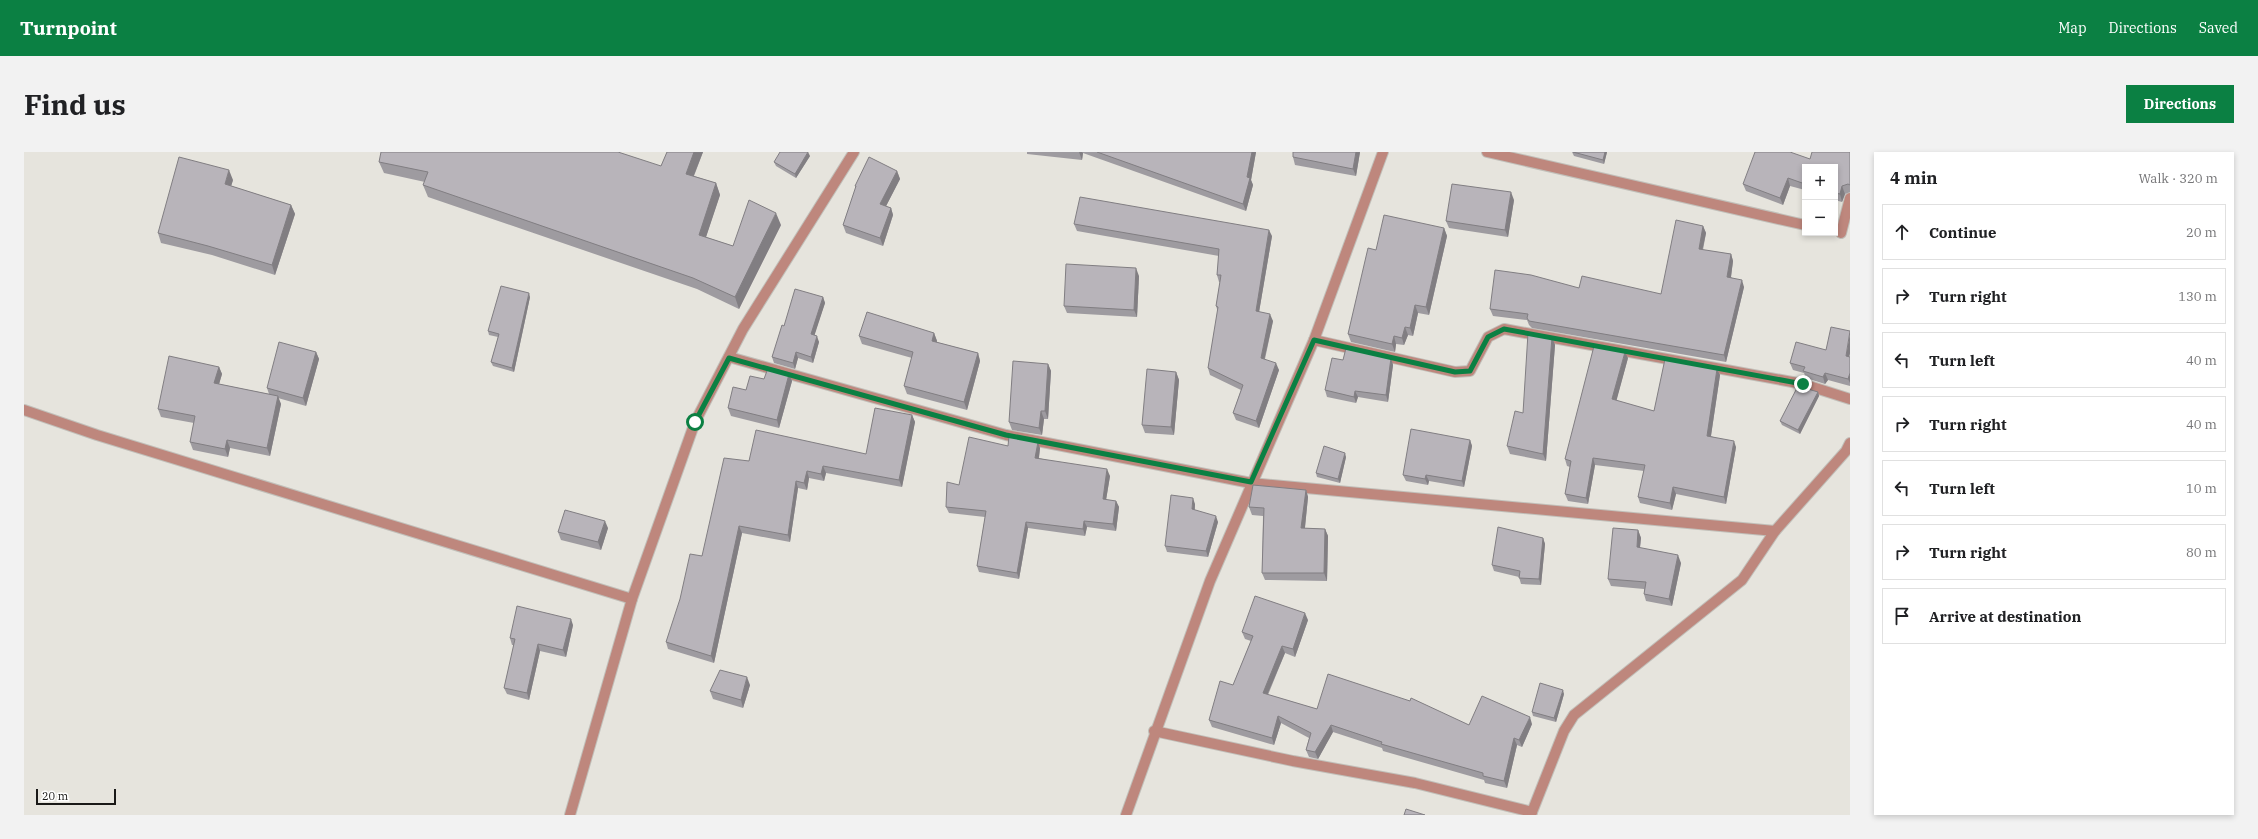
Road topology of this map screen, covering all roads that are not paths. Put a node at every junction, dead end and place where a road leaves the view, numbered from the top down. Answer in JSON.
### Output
{"nodes":[{"id":1,"x":854,"y":152,"type":"edge"},
{"id":2,"x":1384,"y":152,"type":"edge"},
{"id":3,"x":1488,"y":152,"type":"edge"},
{"id":4,"x":1850,"y":198,"type":"edge"},
{"id":5,"x":1802,"y":224,"type":"edge"},
{"id":6,"x":1842,"y":233,"type":"edge"},
{"id":7,"x":1314,"y":340,"type":"junction"},
{"id":8,"x":729,"y":358,"type":"junction"},
{"id":9,"x":1850,"y":399,"type":"edge"},
{"id":10,"x":24,"y":410,"type":"edge"},
{"id":11,"x":1850,"y":442,"type":"edge"},
{"id":12,"x":1251,"y":482,"type":"junction"},
{"id":13,"x":1775,"y":531,"type":"junction"},
{"id":14,"x":632,"y":599,"type":"junction"},
{"id":15,"x":1154,"y":731,"type":"junction"},
{"id":16,"x":570,"y":815,"type":"edge"},
{"id":17,"x":1126,"y":815,"type":"edge"}],
"edges":[{"from":1,"to":8,"type":"street"},
{"from":2,"to":7,"type":"street"},
{"from":3,"to":5,"type":"street"},
{"from":4,"to":6,"type":"street"},
{"from":7,"to":9,"type":"street"},
{"from":7,"to":12,"type":"street"},
{"from":8,"to":12,"type":"street"},
{"from":8,"to":14,"type":"street"},
{"from":10,"to":14,"type":"street"},
{"from":11,"to":13,"type":"street"},
{"from":12,"to":13,"type":"street"},
{"from":12,"to":15,"type":"street"},
{"from":13,"to":15,"type":"street"},
{"from":14,"to":16,"type":"street"},
{"from":15,"to":17,"type":"street"}]}
